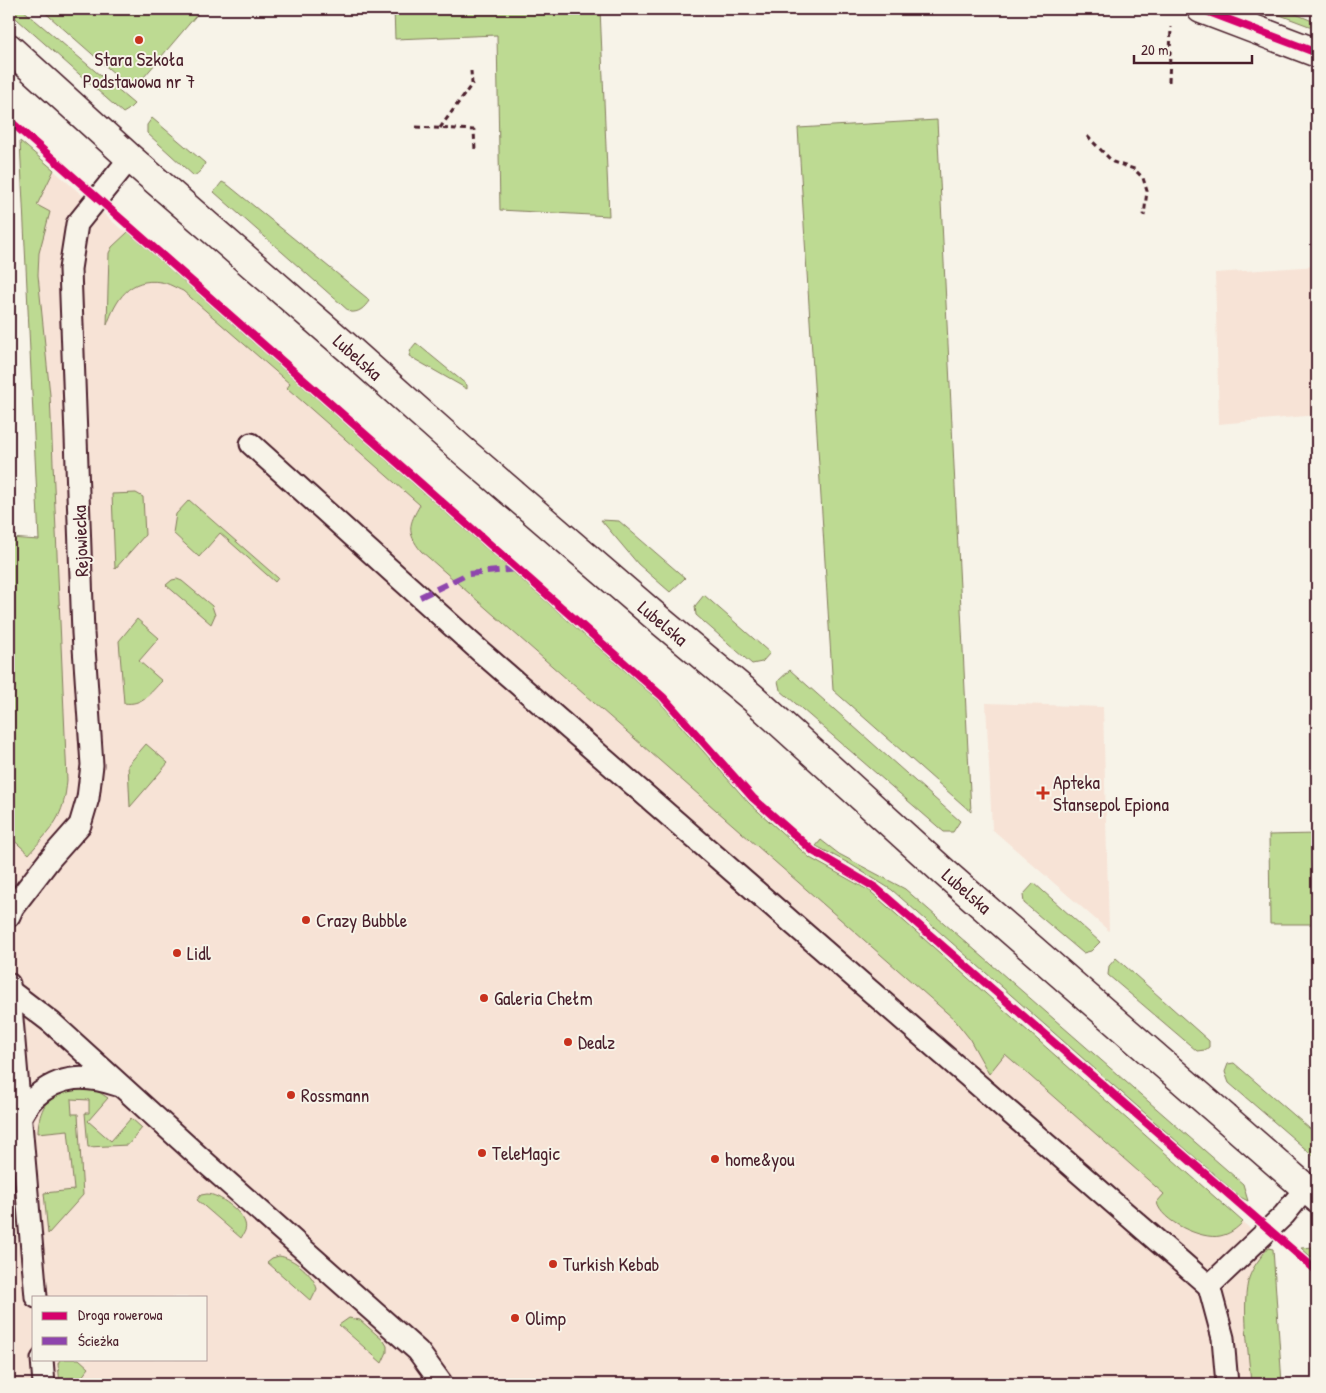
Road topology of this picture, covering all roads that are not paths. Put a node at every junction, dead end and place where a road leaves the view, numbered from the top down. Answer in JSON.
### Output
{"nodes":[{"id":1,"x":1201,"y":9,"type":"edge"},
{"id":2,"x":9,"y":48,"type":"edge"},
{"id":3,"x":1317,"y":53,"type":"edge"},
{"id":4,"x":130,"y":158,"type":"junction"},
{"id":5,"x":251,"y":444,"type":"dead end"},
{"id":6,"x":9,"y":916,"type":"edge"},
{"id":7,"x":9,"y":986,"type":"edge"},
{"id":8,"x":121,"y":1086,"type":"junction"},
{"id":9,"x":21,"y":1116,"type":"junction"},
{"id":10,"x":1312,"y":1193,"type":"edge"},
{"id":11,"x":1209,"y":1286,"type":"junction"},
{"id":12,"x":36,"y":1296,"type":"edge"},
{"id":13,"x":42,"y":1360,"type":"edge"},
{"id":14,"x":44,"y":1384,"type":"edge"},
{"id":15,"x":442,"y":1384,"type":"edge"},
{"id":16,"x":1227,"y":1384,"type":"edge"}],
"edges":[{"from":1,"to":3,"type":"main road"},
{"from":2,"to":4,"type":"main road","name":"Lubelska"},
{"from":4,"to":6,"type":"lane","name":"Rejowiecka"},
{"from":4,"to":10,"type":"main road","name":"Lubelska"},
{"from":5,"to":11,"type":"lane"},
{"from":7,"to":8,"type":"lane"},
{"from":7,"to":9,"type":"lane"},
{"from":8,"to":9,"type":"lane"},
{"from":8,"to":15,"type":"lane"},
{"from":9,"to":12,"type":"lane"},
{"from":10,"to":11,"type":"lane"},
{"from":11,"to":16,"type":"lane"},
{"from":13,"to":14,"type":"lane"}]}
